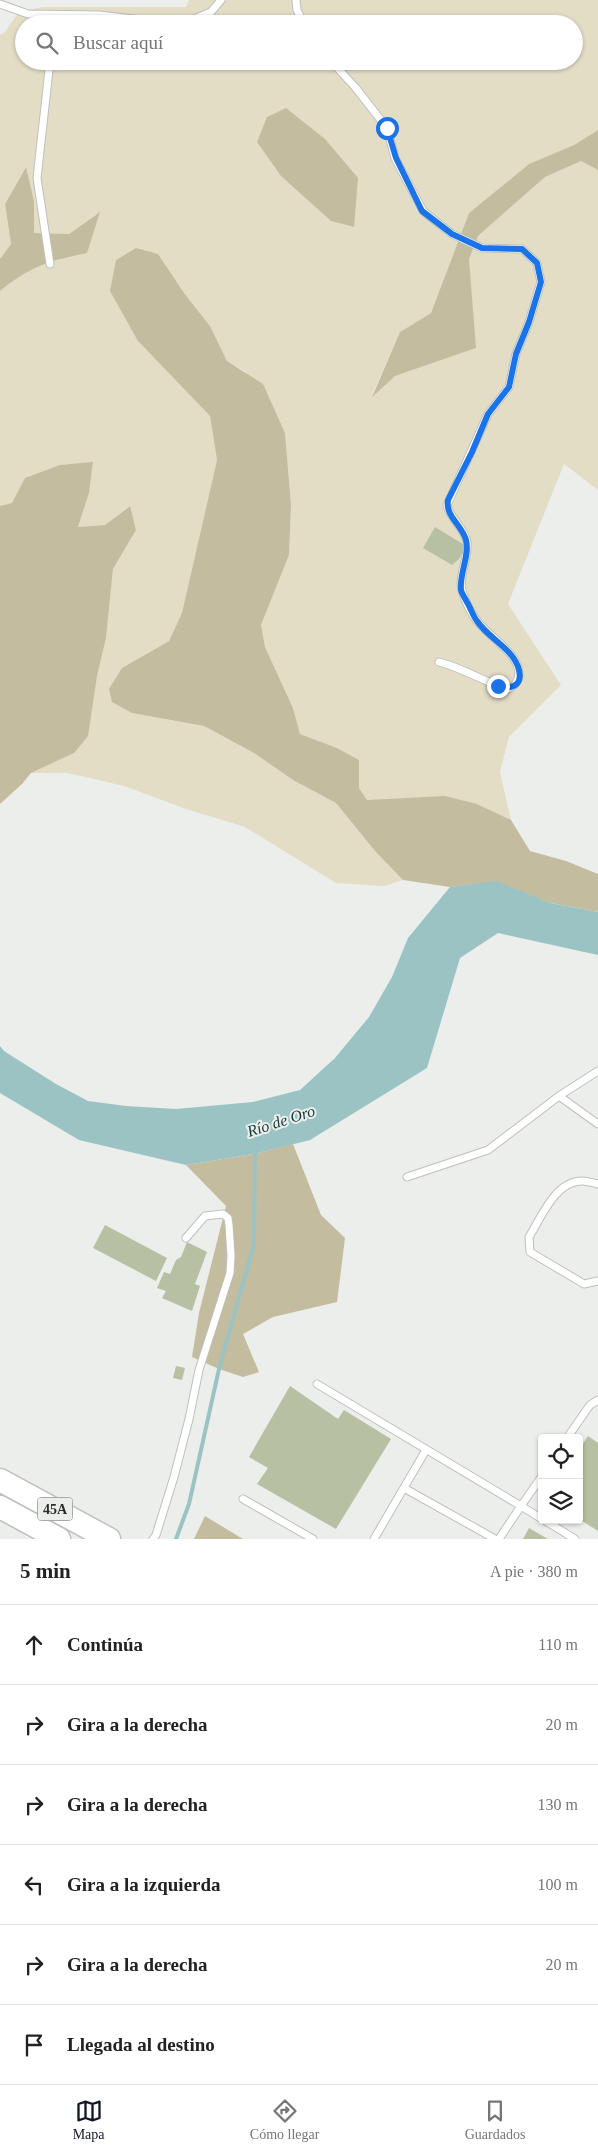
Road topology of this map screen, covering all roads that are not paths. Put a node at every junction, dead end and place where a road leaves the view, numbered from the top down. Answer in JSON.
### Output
{"nodes":[{"id":1,"x":221,"y":0,"type":"edge"},
{"id":2,"x":296,"y":0,"type":"edge"},
{"id":3,"x":0,"y":4,"type":"edge"},
{"id":4,"x":38,"y":15,"type":"edge"},
{"id":5,"x":203,"y":15,"type":"edge"},
{"id":6,"x":300,"y":15,"type":"edge"},
{"id":7,"x":49,"y":70,"type":"edge"},
{"id":8,"x":339,"y":70,"type":"edge"},
{"id":9,"x":50,"y":264,"type":"dead end"},
{"id":10,"x":439,"y":662,"type":"dead end"},
{"id":11,"x":598,"y":1071,"type":"edge"},
{"id":12,"x":559,"y":1096,"type":"junction"},
{"id":13,"x":598,"y":1124,"type":"edge"},
{"id":14,"x":407,"y":1177,"type":"dead end"},
{"id":15,"x":598,"y":1184,"type":"edge"},
{"id":16,"x":186,"y":1238,"type":"dead end"},
{"id":17,"x":598,"y":1281,"type":"edge"},
{"id":18,"x":317,"y":1384,"type":"dead end"},
{"id":19,"x":598,"y":1400,"type":"edge"},
{"id":20,"x":570,"y":1434,"type":"edge"},
{"id":21,"x":426,"y":1450,"type":"junction"},
{"id":22,"x":540,"y":1479,"type":"edge"},
{"id":23,"x":0,"y":1480,"type":"edge"},
{"id":24,"x":404,"y":1488,"type":"junction"},
{"id":25,"x":243,"y":1499,"type":"dead end"},
{"id":26,"x":521,"y":1506,"type":"junction"},
{"id":27,"x":0,"y":1507,"type":"edge"},
{"id":28,"x":538,"y":1517,"type":"edge"},
{"id":29,"x":550,"y":1524,"type":"edge"},
{"id":30,"x":59,"y":1539,"type":"edge"},
{"id":31,"x":109,"y":1539,"type":"edge"},
{"id":32,"x":153,"y":1539,"type":"edge"},
{"id":33,"x":313,"y":1539,"type":"edge"},
{"id":34,"x":374,"y":1539,"type":"edge"},
{"id":35,"x":495,"y":1539,"type":"edge"},
{"id":36,"x":499,"y":1539,"type":"edge"},
{"id":37,"x":575,"y":1539,"type":"edge"}],
"edges":[{"from":1,"to":5,"type":"lane"},
{"from":2,"to":6,"type":"lane"},
{"from":3,"to":4,"type":"lane"},
{"from":7,"to":9,"type":"lane"},
{"from":8,"to":10,"type":"lane"},
{"from":11,"to":12,"type":"lane"},
{"from":12,"to":13,"type":"lane"},
{"from":12,"to":14,"type":"lane"},
{"from":15,"to":17,"type":"lane"},
{"from":16,"to":32,"type":"lane"},
{"from":18,"to":21,"type":"lane"},
{"from":19,"to":20,"type":"lane"},
{"from":21,"to":24,"type":"lane"},
{"from":21,"to":26,"type":"lane"},
{"from":22,"to":26,"type":"lane"},
{"from":23,"to":31,"type":"highway","number":"45A"},
{"from":24,"to":34,"type":"lane"},
{"from":24,"to":35,"type":"lane"},
{"from":25,"to":33,"type":"lane"},
{"from":26,"to":28,"type":"lane"},
{"from":26,"to":36,"type":"lane"},
{"from":27,"to":30,"type":"highway","number":"45A"},
{"from":29,"to":37,"type":"lane"}]}
